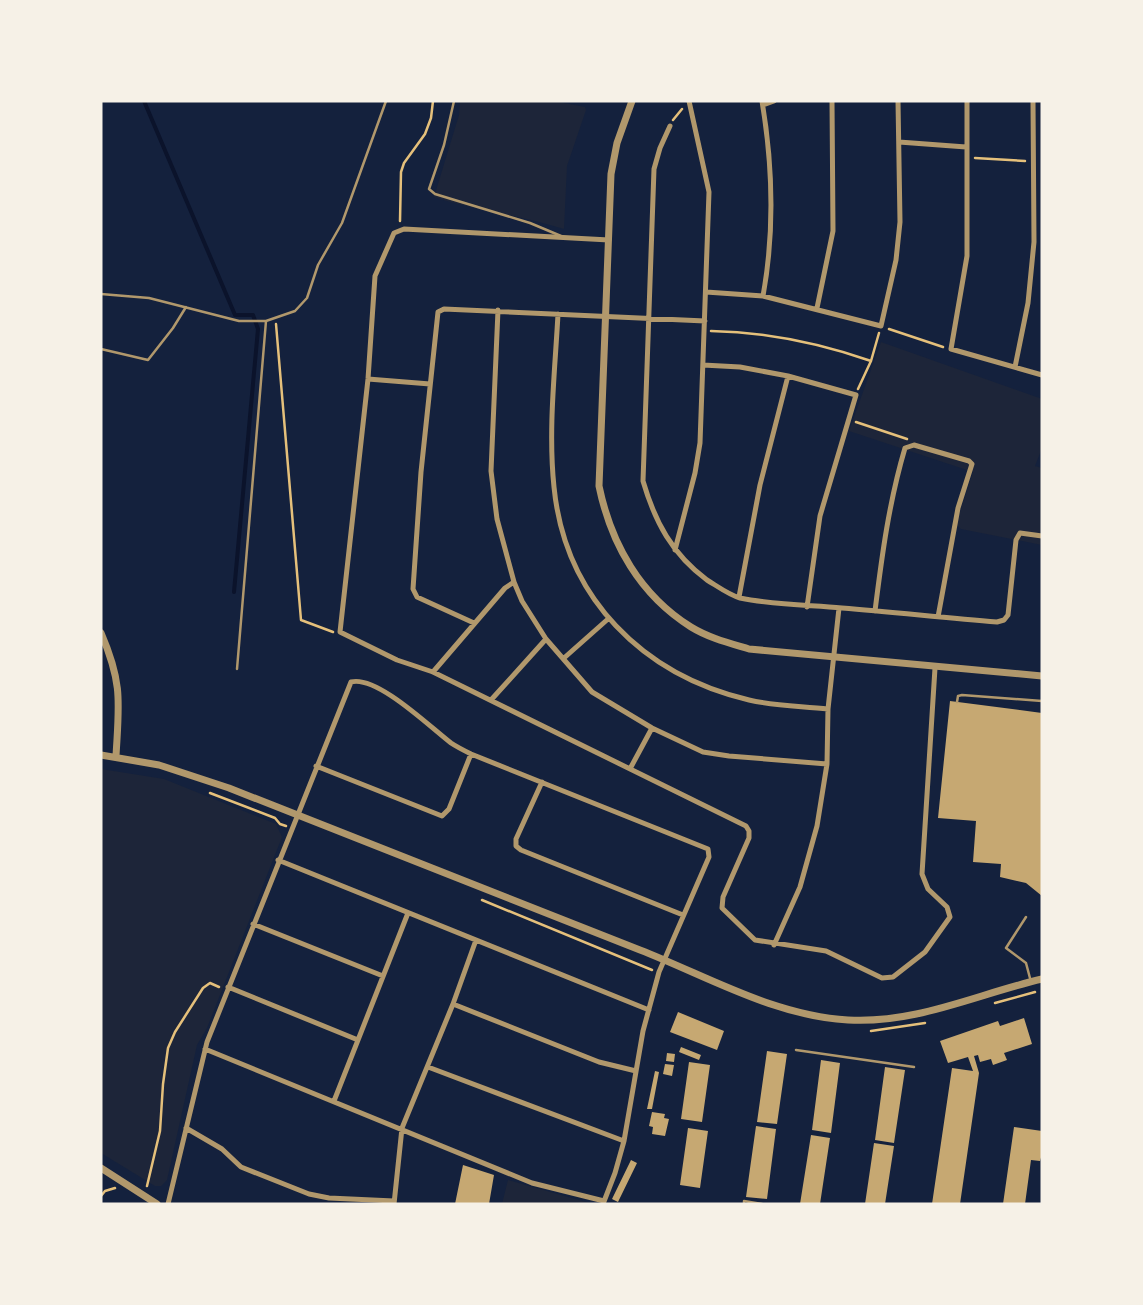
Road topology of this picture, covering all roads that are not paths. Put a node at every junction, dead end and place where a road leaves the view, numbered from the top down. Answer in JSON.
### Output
{"nodes":[{"id":1,"x":386,"y":101,"type":"edge"},
{"id":2,"x":454,"y":101,"type":"edge"},
{"id":3,"x":632,"y":101,"type":"edge"},
{"id":4,"x":689,"y":101,"type":"edge"},
{"id":5,"x":774,"y":101,"type":"edge"},
{"id":6,"x":832,"y":101,"type":"edge"},
{"id":7,"x":898,"y":101,"type":"edge"},
{"id":8,"x":966,"y":101,"type":"edge"},
{"id":9,"x":1033,"y":101,"type":"edge"},
{"id":10,"x":762,"y":103,"type":"edge"},
{"id":11,"x":670,"y":126,"type":"road end"},
{"id":12,"x":899,"y":142,"type":"junction"},
{"id":13,"x":966,"y":147,"type":"junction"},
{"id":14,"x":564,"y":238,"type":"junction"},
{"id":15,"x":609,"y":240,"type":"junction"},
{"id":16,"x":706,"y":292,"type":"junction"},
{"id":17,"x":101,"y":294,"type":"edge"},
{"id":18,"x":763,"y":296,"type":"junction"},
{"id":19,"x":186,"y":307,"type":"junction"},
{"id":20,"x":817,"y":308,"type":"junction"},
{"id":21,"x":498,"y":310,"type":"junction"},
{"id":22,"x":558,"y":314,"type":"junction"},
{"id":23,"x":607,"y":315,"type":"junction"},
{"id":24,"x":650,"y":319,"type":"junction"},
{"id":25,"x":266,"y":321,"type":"junction"},
{"id":26,"x":705,"y":321,"type":"junction"},
{"id":27,"x":101,"y":349,"type":"edge"},
{"id":28,"x":703,"y":365,"type":"junction"},
{"id":29,"x":1015,"y":368,"type":"junction"},
{"id":30,"x":1042,"y":375,"type":"edge"},
{"id":31,"x":788,"y":376,"type":"junction"},
{"id":32,"x":368,"y":379,"type":"junction"},
{"id":33,"x":430,"y":384,"type":"junction"},
{"id":34,"x":1042,"y":536,"type":"edge"},
{"id":35,"x":675,"y":550,"type":"junction"},
{"id":36,"x":514,"y":582,"type":"junction"},
{"id":37,"x":739,"y":597,"type":"junction"},
{"id":38,"x":807,"y":606,"type":"junction"},
{"id":39,"x":839,"y":608,"type":"junction"},
{"id":40,"x":874,"y":611,"type":"junction"},
{"id":41,"x":938,"y":617,"type":"junction"},
{"id":42,"x":608,"y":619,"type":"junction"},
{"id":43,"x":474,"y":623,"type":"junction"},
{"id":44,"x":101,"y":633,"type":"edge"},
{"id":45,"x":546,"y":639,"type":"junction"},
{"id":46,"x":564,"y":658,"type":"junction"},
{"id":47,"x":833,"y":658,"type":"junction"},
{"id":48,"x":936,"y":668,"type":"junction"},
{"id":49,"x":237,"y":669,"type":"dead end"},
{"id":50,"x":433,"y":672,"type":"junction"},
{"id":51,"x":1042,"y":676,"type":"edge"},
{"id":52,"x":491,"y":700,"type":"junction"},
{"id":53,"x":1042,"y":701,"type":"edge"},
{"id":54,"x":957,"y":702,"type":"dead end"},
{"id":55,"x":828,"y":709,"type":"junction"},
{"id":56,"x":652,"y":728,"type":"junction"},
{"id":57,"x":471,"y":754,"type":"junction"},
{"id":58,"x":101,"y":755,"type":"edge"},
{"id":59,"x":116,"y":756,"type":"junction"},
{"id":60,"x":827,"y":764,"type":"junction"},
{"id":61,"x":316,"y":766,"type":"junction"},
{"id":62,"x":631,"y":767,"type":"junction"},
{"id":63,"x":542,"y":782,"type":"junction"},
{"id":64,"x":297,"y":815,"type":"junction"},
{"id":65,"x":278,"y":860,"type":"junction"},
{"id":66,"x":408,"y":913,"type":"junction"},
{"id":67,"x":683,"y":915,"type":"junction"},
{"id":68,"x":1026,"y":917,"type":"dead end"},
{"id":69,"x":254,"y":924,"type":"junction"},
{"id":70,"x":476,"y":940,"type":"junction"},
{"id":71,"x":774,"y":945,"type":"junction"},
{"id":72,"x":665,"y":960,"type":"junction"},
{"id":73,"x":383,"y":976,"type":"junction"},
{"id":74,"x":1042,"y":979,"type":"edge"},
{"id":75,"x":1031,"y":982,"type":"junction"},
{"id":76,"x":228,"y":989,"type":"junction"},
{"id":77,"x":453,"y":1004,"type":"junction"},
{"id":78,"x":649,"y":1010,"type":"junction"},
{"id":79,"x":358,"y":1040,"type":"junction"},
{"id":80,"x":205,"y":1049,"type":"junction"},
{"id":81,"x":796,"y":1050,"type":"dead end"},
{"id":82,"x":428,"y":1067,"type":"junction"},
{"id":83,"x":914,"y":1067,"type":"dead end"},
{"id":84,"x":636,"y":1071,"type":"junction"},
{"id":85,"x":334,"y":1101,"type":"junction"},
{"id":86,"x":186,"y":1128,"type":"junction"},
{"id":87,"x":402,"y":1128,"type":"junction"},
{"id":88,"x":624,"y":1141,"type":"junction"},
{"id":89,"x":101,"y":1168,"type":"edge"},
{"id":90,"x":394,"y":1202,"type":"edge"},
{"id":91,"x":603,"y":1202,"type":"edge"},
{"id":92,"x":157,"y":1204,"type":"edge"},
{"id":93,"x":168,"y":1204,"type":"edge"},
{"id":94,"x":744,"y":1204,"type":"edge"},
{"id":95,"x":762,"y":1204,"type":"edge"}],
"edges":[{"from":1,"to":25,"type":"lane"},
{"from":2,"to":14,"type":"lane"},
{"from":3,"to":15,"type":"street"},
{"from":4,"to":16,"type":"street"},
{"from":5,"to":10,"type":"street"},
{"from":6,"to":20,"type":"street"},
{"from":7,"to":12,"type":"street"},
{"from":8,"to":13,"type":"street"},
{"from":9,"to":29,"type":"street"},
{"from":10,"to":18,"type":"street"},
{"from":11,"to":24,"type":"street"},
{"from":12,"to":13,"type":"street"},
{"from":12,"to":20,"type":"street"},
{"from":13,"to":29,"type":"street"},
{"from":14,"to":15,"type":"street"},
{"from":14,"to":32,"type":"street"},
{"from":15,"to":23,"type":"street"},
{"from":16,"to":18,"type":"street"},
{"from":16,"to":26,"type":"street"},
{"from":17,"to":19,"type":"lane"},
{"from":18,"to":20,"type":"street"},
{"from":19,"to":25,"type":"lane"},
{"from":19,"to":27,"type":"lane"},
{"from":21,"to":22,"type":"street"},
{"from":21,"to":33,"type":"street"},
{"from":21,"to":36,"type":"street"},
{"from":22,"to":23,"type":"street"},
{"from":22,"to":42,"type":"street"},
{"from":23,"to":24,"type":"street"},
{"from":23,"to":47,"type":"street"},
{"from":24,"to":26,"type":"street"},
{"from":24,"to":35,"type":"street"},
{"from":25,"to":49,"type":"lane"},
{"from":26,"to":28,"type":"street"},
{"from":28,"to":31,"type":"street"},
{"from":28,"to":35,"type":"street"},
{"from":29,"to":30,"type":"street"},
{"from":31,"to":37,"type":"street"},
{"from":31,"to":38,"type":"street"},
{"from":32,"to":33,"type":"street"},
{"from":32,"to":50,"type":"street"},
{"from":33,"to":43,"type":"street"},
{"from":34,"to":41,"type":"street"},
{"from":35,"to":37,"type":"street"},
{"from":36,"to":43,"type":"street"},
{"from":36,"to":45,"type":"street"},
{"from":37,"to":38,"type":"street"},
{"from":38,"to":39,"type":"street"},
{"from":39,"to":40,"type":"street"},
{"from":39,"to":47,"type":"street"},
{"from":40,"to":41,"type":"street"},
{"from":40,"to":41,"type":"street"},
{"from":42,"to":46,"type":"street"},
{"from":42,"to":55,"type":"street"},
{"from":43,"to":50,"type":"street"},
{"from":44,"to":59,"type":"street"},
{"from":45,"to":46,"type":"street"},
{"from":45,"to":52,"type":"street"},
{"from":46,"to":56,"type":"street"},
{"from":47,"to":48,"type":"street"},
{"from":47,"to":55,"type":"street"},
{"from":48,"to":51,"type":"street"},
{"from":48,"to":71,"type":"street"},
{"from":50,"to":52,"type":"street"},
{"from":52,"to":62,"type":"street"},
{"from":53,"to":54,"type":"lane"},
{"from":55,"to":60,"type":"street"},
{"from":56,"to":60,"type":"street"},
{"from":56,"to":62,"type":"street"},
{"from":57,"to":61,"type":"street"},
{"from":57,"to":61,"type":"street"},
{"from":57,"to":63,"type":"street"},
{"from":58,"to":59,"type":"street"},
{"from":59,"to":64,"type":"street"},
{"from":60,"to":71,"type":"street"},
{"from":61,"to":64,"type":"street"},
{"from":62,"to":71,"type":"street"},
{"from":63,"to":67,"type":"street"},
{"from":63,"to":67,"type":"street"},
{"from":64,"to":65,"type":"street"},
{"from":64,"to":72,"type":"street"},
{"from":65,"to":66,"type":"street"},
{"from":65,"to":69,"type":"street"},
{"from":66,"to":70,"type":"street"},
{"from":66,"to":73,"type":"street"},
{"from":67,"to":72,"type":"street"},
{"from":68,"to":75,"type":"lane"},
{"from":69,"to":73,"type":"street"},
{"from":69,"to":76,"type":"street"},
{"from":70,"to":77,"type":"street"},
{"from":70,"to":78,"type":"street"},
{"from":72,"to":75,"type":"street"},
{"from":72,"to":78,"type":"street"},
{"from":73,"to":79,"type":"street"},
{"from":74,"to":75,"type":"street"},
{"from":76,"to":79,"type":"street"},
{"from":76,"to":80,"type":"street"},
{"from":77,"to":82,"type":"street"},
{"from":77,"to":84,"type":"street"},
{"from":78,"to":84,"type":"street"},
{"from":79,"to":85,"type":"street"},
{"from":80,"to":85,"type":"street"},
{"from":80,"to":86,"type":"street"},
{"from":81,"to":83,"type":"lane"},
{"from":82,"to":87,"type":"street"},
{"from":82,"to":88,"type":"street"},
{"from":84,"to":88,"type":"street"},
{"from":85,"to":87,"type":"street"},
{"from":86,"to":90,"type":"street"},
{"from":86,"to":93,"type":"street"},
{"from":87,"to":90,"type":"street"},
{"from":87,"to":91,"type":"street"},
{"from":88,"to":91,"type":"street"},
{"from":89,"to":92,"type":"street"},
{"from":94,"to":95,"type":"lane"}]}
